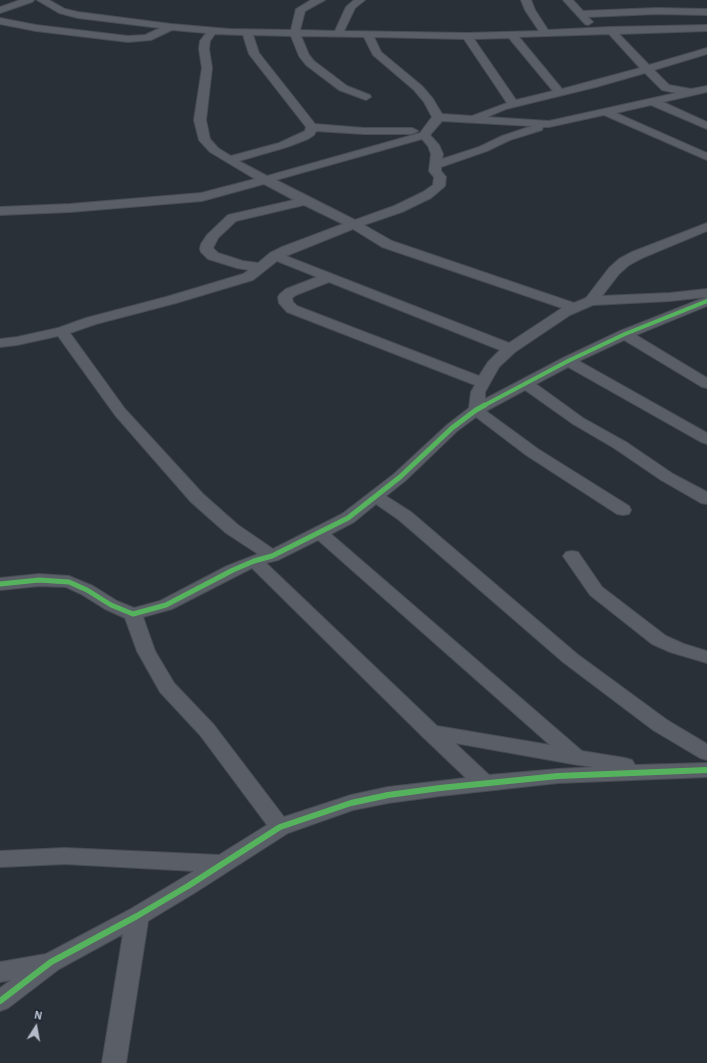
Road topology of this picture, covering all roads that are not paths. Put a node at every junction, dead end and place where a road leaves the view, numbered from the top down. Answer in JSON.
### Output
{"nodes":[{"id":1,"x":29,"y":0,"type":"edge"},
{"id":2,"x":42,"y":0,"type":"edge"},
{"id":3,"x":320,"y":0,"type":"edge"},
{"id":4,"x":360,"y":0,"type":"edge"},
{"id":5,"x":526,"y":0,"type":"edge"},
{"id":6,"x":568,"y":0,"type":"edge"},
{"id":7,"x":694,"y":2,"type":"dead end"},
{"id":8,"x":707,"y":5,"type":"edge"},
{"id":9,"x":0,"y":10,"type":"edge"},
{"id":10,"x":707,"y":12,"type":"edge"},
{"id":11,"x":582,"y":14,"type":"junction"},
{"id":12,"x":0,"y":21,"type":"edge"},
{"id":13,"x":171,"y":27,"type":"junction"},
{"id":14,"x":707,"y":28,"type":"edge"},
{"id":15,"x":610,"y":30,"type":"junction"},
{"id":16,"x":212,"y":31,"type":"junction"},
{"id":17,"x":596,"y":31,"type":"junction"},
{"id":18,"x":247,"y":33,"type":"junction"},
{"id":19,"x":295,"y":33,"type":"junction"},
{"id":20,"x":545,"y":33,"type":"junction"},
{"id":21,"x":338,"y":34,"type":"junction"},
{"id":22,"x":367,"y":34,"type":"junction"},
{"id":23,"x":511,"y":34,"type":"junction"},
{"id":24,"x":467,"y":36,"type":"junction"},
{"id":25,"x":707,"y":51,"type":"edge"},
{"id":26,"x":647,"y":68,"type":"junction"},
{"id":27,"x":559,"y":92,"type":"junction"},
{"id":28,"x":704,"y":92,"type":"edge"},
{"id":29,"x":667,"y":94,"type":"junction"},
{"id":30,"x":366,"y":97,"type":"dead end"},
{"id":31,"x":654,"y":102,"type":"junction"},
{"id":32,"x":513,"y":104,"type":"junction"},
{"id":33,"x":606,"y":112,"type":"junction"},
{"id":34,"x":438,"y":117,"type":"junction"},
{"id":35,"x":473,"y":118,"type":"junction"},
{"id":36,"x":549,"y":124,"type":"junction"},
{"id":37,"x":707,"y":126,"type":"edge"},
{"id":38,"x":312,"y":127,"type":"junction"},
{"id":39,"x":426,"y":132,"type":"junction"},
{"id":40,"x":707,"y":158,"type":"edge"},
{"id":41,"x":229,"y":160,"type":"junction"},
{"id":42,"x":435,"y":165,"type":"junction"},
{"id":43,"x":268,"y":179,"type":"junction"},
{"id":44,"x":305,"y":201,"type":"junction"},
{"id":45,"x":0,"y":211,"type":"edge"},
{"id":46,"x":354,"y":224,"type":"junction"},
{"id":47,"x":707,"y":227,"type":"edge"},
{"id":48,"x":275,"y":256,"type":"junction"},
{"id":49,"x":261,"y":267,"type":"junction"},
{"id":50,"x":330,"y":277,"type":"junction"},
{"id":51,"x":707,"y":293,"type":"edge"},
{"id":52,"x":591,"y":301,"type":"junction"},
{"id":53,"x":707,"y":301,"type":"edge"},
{"id":54,"x":574,"y":308,"type":"junction"},
{"id":55,"x":62,"y":331,"type":"junction"},
{"id":56,"x":625,"y":334,"type":"junction"},
{"id":57,"x":0,"y":343,"type":"edge"},
{"id":58,"x":510,"y":349,"type":"junction"},
{"id":59,"x":568,"y":362,"type":"junction"},
{"id":60,"x":483,"y":383,"type":"junction"},
{"id":61,"x":526,"y":384,"type":"junction"},
{"id":62,"x":707,"y":384,"type":"edge"},
{"id":63,"x":476,"y":410,"type":"junction"},
{"id":64,"x":707,"y":439,"type":"edge"},
{"id":65,"x":376,"y":497,"type":"junction"},
{"id":66,"x":707,"y":499,"type":"edge"},
{"id":67,"x":623,"y":510,"type":"dead end"},
{"id":68,"x":320,"y":533,"type":"junction"},
{"id":69,"x":272,"y":556,"type":"junction"},
{"id":70,"x":572,"y":556,"type":"dead end"},
{"id":71,"x":254,"y":561,"type":"junction"},
{"id":72,"x":0,"y":584,"type":"edge"},
{"id":73,"x":133,"y":614,"type":"junction"},
{"id":74,"x":707,"y":657,"type":"edge"},
{"id":75,"x":430,"y":732,"type":"junction"},
{"id":76,"x":707,"y":753,"type":"edge"},
{"id":77,"x":578,"y":758,"type":"junction"},
{"id":78,"x":707,"y":770,"type":"edge"},
{"id":79,"x":670,"y":772,"type":"junction"},
{"id":80,"x":484,"y":783,"type":"junction"},
{"id":81,"x":280,"y":827,"type":"junction"},
{"id":82,"x":0,"y":859,"type":"edge"},
{"id":83,"x":222,"y":864,"type":"junction"},
{"id":84,"x":137,"y":916,"type":"junction"},
{"id":85,"x":52,"y":962,"type":"junction"},
{"id":86,"x":0,"y":972,"type":"edge"},
{"id":87,"x":0,"y":1001,"type":"edge"},
{"id":88,"x":114,"y":1063,"type":"edge"}],
"edges":[{"from":1,"to":9,"type":"street"},
{"from":2,"to":13,"type":"street"},
{"from":3,"to":19,"type":"street"},
{"from":4,"to":21,"type":"street"},
{"from":5,"to":20,"type":"street"},
{"from":6,"to":11,"type":"street"},
{"from":7,"to":8,"type":"street"},
{"from":10,"to":11,"type":"street"},
{"from":11,"to":17,"type":"street"},
{"from":12,"to":13,"type":"street"},
{"from":13,"to":16,"type":"street"},
{"from":14,"to":15,"type":"street"},
{"from":15,"to":17,"type":"street"},
{"from":15,"to":26,"type":"street"},
{"from":16,"to":18,"type":"street"},
{"from":16,"to":41,"type":"street"},
{"from":17,"to":20,"type":"street"},
{"from":18,"to":19,"type":"street"},
{"from":18,"to":38,"type":"street"},
{"from":19,"to":21,"type":"street"},
{"from":19,"to":30,"type":"street"},
{"from":20,"to":23,"type":"street"},
{"from":21,"to":22,"type":"street"},
{"from":22,"to":24,"type":"street"},
{"from":22,"to":34,"type":"street"},
{"from":23,"to":24,"type":"street"},
{"from":23,"to":27,"type":"street"},
{"from":24,"to":32,"type":"street"},
{"from":25,"to":26,"type":"street"},
{"from":26,"to":27,"type":"street"},
{"from":26,"to":29,"type":"street"},
{"from":27,"to":32,"type":"street"},
{"from":28,"to":29,"type":"street"},
{"from":29,"to":31,"type":"street"},
{"from":31,"to":33,"type":"street"},
{"from":31,"to":37,"type":"street"},
{"from":32,"to":35,"type":"street"},
{"from":33,"to":36,"type":"street"},
{"from":33,"to":40,"type":"street"},
{"from":34,"to":35,"type":"street"},
{"from":34,"to":39,"type":"street"},
{"from":35,"to":36,"type":"street"},
{"from":36,"to":42,"type":"street"},
{"from":38,"to":39,"type":"street"},
{"from":38,"to":41,"type":"street"},
{"from":39,"to":42,"type":"street"},
{"from":39,"to":43,"type":"street"},
{"from":41,"to":43,"type":"street"},
{"from":42,"to":46,"type":"street"},
{"from":43,"to":44,"type":"street"},
{"from":43,"to":45,"type":"street"},
{"from":44,"to":46,"type":"street"},
{"from":44,"to":49,"type":"street"},
{"from":46,"to":48,"type":"street"},
{"from":46,"to":54,"type":"street"},
{"from":47,"to":52,"type":"street"},
{"from":48,"to":49,"type":"street"},
{"from":48,"to":50,"type":"street"},
{"from":49,"to":55,"type":"street"},
{"from":50,"to":58,"type":"street"},
{"from":50,"to":60,"type":"street"},
{"from":51,"to":52,"type":"street"},
{"from":52,"to":54,"type":"street"},
{"from":53,"to":56,"type":"street"},
{"from":54,"to":58,"type":"street"},
{"from":55,"to":57,"type":"street"},
{"from":55,"to":69,"type":"street"},
{"from":56,"to":59,"type":"street"},
{"from":56,"to":62,"type":"street"},
{"from":58,"to":60,"type":"street"},
{"from":59,"to":61,"type":"street"},
{"from":59,"to":64,"type":"street"},
{"from":60,"to":63,"type":"street"},
{"from":61,"to":63,"type":"street"},
{"from":61,"to":66,"type":"street"},
{"from":63,"to":65,"type":"street"},
{"from":63,"to":67,"type":"street"},
{"from":65,"to":68,"type":"street"},
{"from":65,"to":76,"type":"street"},
{"from":68,"to":69,"type":"street"},
{"from":68,"to":77,"type":"street"},
{"from":69,"to":71,"type":"street"},
{"from":70,"to":74,"type":"street"},
{"from":71,"to":73,"type":"street"},
{"from":71,"to":75,"type":"street"},
{"from":72,"to":73,"type":"street"},
{"from":73,"to":81,"type":"street"},
{"from":75,"to":77,"type":"street"},
{"from":75,"to":80,"type":"street"},
{"from":77,"to":79,"type":"street"},
{"from":78,"to":79,"type":"street"},
{"from":79,"to":80,"type":"street"},
{"from":80,"to":81,"type":"street"},
{"from":81,"to":83,"type":"street"},
{"from":82,"to":83,"type":"street"},
{"from":83,"to":84,"type":"street"},
{"from":84,"to":85,"type":"street"},
{"from":84,"to":88,"type":"street"},
{"from":85,"to":86,"type":"street"},
{"from":85,"to":87,"type":"street"}]}
